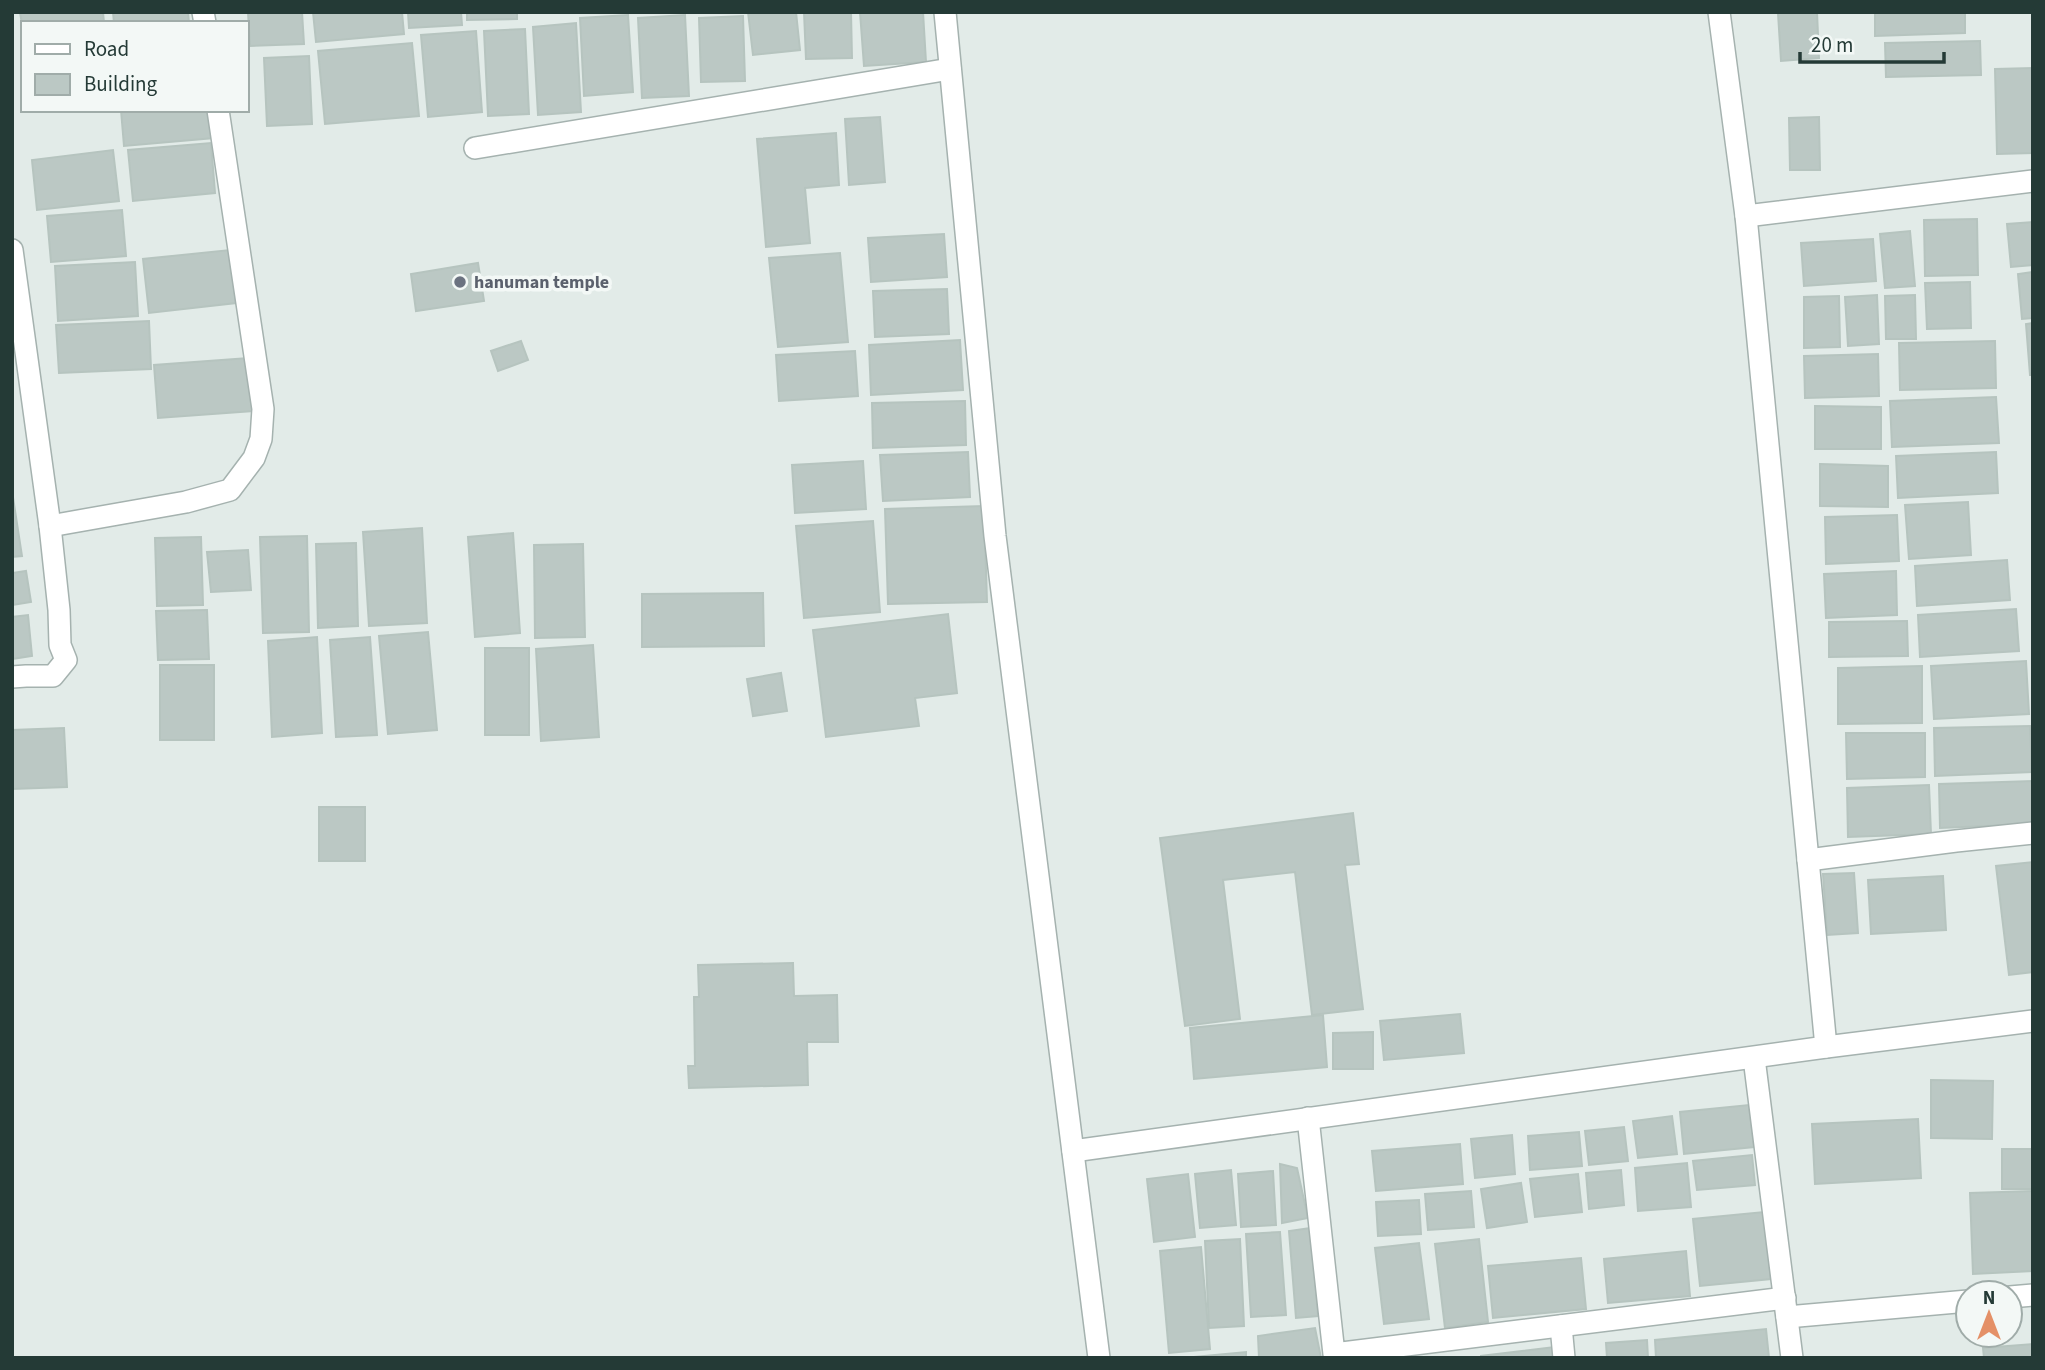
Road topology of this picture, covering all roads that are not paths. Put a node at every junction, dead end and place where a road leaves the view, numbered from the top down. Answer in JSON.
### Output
{"nodes":[{"id":1,"x":945,"y":12,"type":"edge"},
{"id":2,"x":1719,"y":12,"type":"edge"},
{"id":3,"x":950,"y":69,"type":"junction"},
{"id":4,"x":218,"y":112,"type":"edge"},
{"id":5,"x":475,"y":148,"type":"dead end"},
{"id":6,"x":2033,"y":181,"type":"edge"},
{"id":7,"x":1746,"y":216,"type":"junction"},
{"id":8,"x":12,"y":250,"type":"edge"},
{"id":9,"x":50,"y":526,"type":"junction"},
{"id":10,"x":12,"y":677,"type":"edge"},
{"id":11,"x":2033,"y":833,"type":"edge"},
{"id":12,"x":1808,"y":860,"type":"junction"},
{"id":13,"x":2033,"y":1021,"type":"edge"},
{"id":14,"x":1826,"y":1047,"type":"junction"},
{"id":15,"x":1754,"y":1058,"type":"junction"},
{"id":16,"x":1308,"y":1118,"type":"junction"},
{"id":17,"x":1073,"y":1150,"type":"junction"},
{"id":18,"x":1954,"y":1302,"type":"edge"},
{"id":19,"x":1786,"y":1308,"type":"junction"},
{"id":20,"x":1561,"y":1326,"type":"junction"},
{"id":21,"x":1334,"y":1356,"type":"edge"},
{"id":22,"x":1099,"y":1358,"type":"edge"},
{"id":23,"x":1564,"y":1358,"type":"edge"},
{"id":24,"x":1791,"y":1358,"type":"edge"}],
"edges":[{"from":1,"to":3,"type":"street"},
{"from":2,"to":7,"type":"street"},
{"from":3,"to":5,"type":"street"},
{"from":3,"to":17,"type":"street"},
{"from":4,"to":9,"type":"street"},
{"from":6,"to":7,"type":"street"},
{"from":7,"to":12,"type":"street"},
{"from":8,"to":9,"type":"street"},
{"from":9,"to":10,"type":"street"},
{"from":11,"to":12,"type":"street"},
{"from":12,"to":14,"type":"street"},
{"from":13,"to":14,"type":"street"},
{"from":14,"to":15,"type":"street"},
{"from":15,"to":16,"type":"street"},
{"from":15,"to":19,"type":"street"},
{"from":16,"to":17,"type":"street"},
{"from":16,"to":21,"type":"street"},
{"from":17,"to":22,"type":"street"},
{"from":18,"to":19,"type":"street"},
{"from":19,"to":20,"type":"street"},
{"from":19,"to":24,"type":"street"},
{"from":20,"to":21,"type":"street"},
{"from":20,"to":23,"type":"street"}]}
